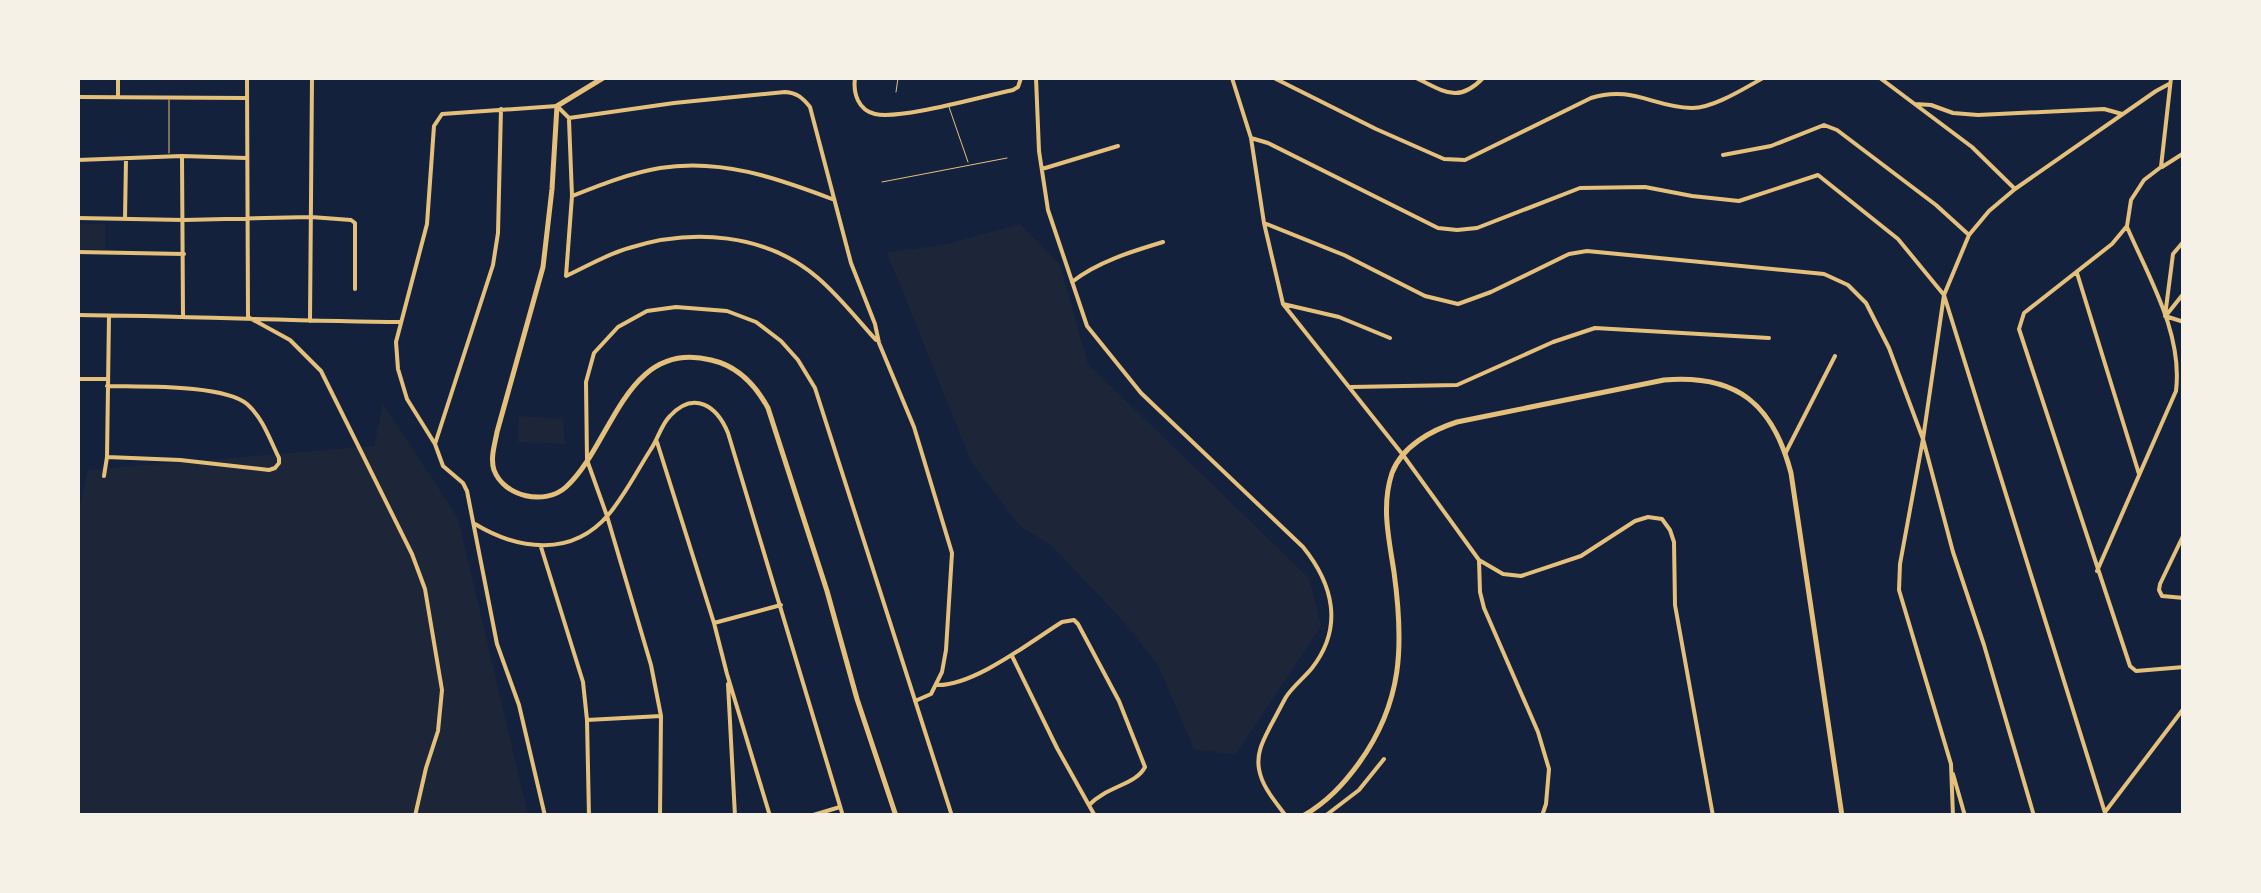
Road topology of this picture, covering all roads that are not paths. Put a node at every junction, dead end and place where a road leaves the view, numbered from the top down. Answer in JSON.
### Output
{"nodes":[{"id":1,"x":118,"y":78,"type":"edge"},
{"id":2,"x":247,"y":78,"type":"edge"},
{"id":3,"x":312,"y":78,"type":"edge"},
{"id":4,"x":603,"y":78,"type":"edge"},
{"id":5,"x":855,"y":78,"type":"edge"},
{"id":6,"x":898,"y":78,"type":"edge"},
{"id":7,"x":1021,"y":78,"type":"edge"},
{"id":8,"x":1036,"y":78,"type":"edge"},
{"id":9,"x":1232,"y":78,"type":"edge"},
{"id":10,"x":1274,"y":78,"type":"edge"},
{"id":11,"x":1416,"y":78,"type":"edge"},
{"id":12,"x":1484,"y":78,"type":"edge"},
{"id":13,"x":1763,"y":78,"type":"edge"},
{"id":14,"x":1880,"y":78,"type":"edge"},
{"id":15,"x":2170,"y":81,"type":"edge"},
{"id":16,"x":896,"y":92,"type":"dead end"},
{"id":17,"x":78,"y":97,"type":"edge"},
{"id":18,"x":118,"y":97,"type":"junction"},
{"id":19,"x":169,"y":97,"type":"junction"},
{"id":20,"x":246,"y":98,"type":"junction"},
{"id":21,"x":948,"y":104,"type":"junction"},
{"id":22,"x":1915,"y":104,"type":"junction"},
{"id":23,"x":557,"y":106,"type":"junction"},
{"id":24,"x":500,"y":109,"type":"junction"},
{"id":25,"x":2122,"y":114,"type":"junction"},
{"id":26,"x":569,"y":118,"type":"junction"},
{"id":27,"x":1251,"y":138,"type":"junction"},
{"id":28,"x":1118,"y":146,"type":"dead end"},
{"id":29,"x":2184,"y":153,"type":"edge"},
{"id":30,"x":1723,"y":155,"type":"dead end"},
{"id":31,"x":169,"y":156,"type":"junction"},
{"id":32,"x":182,"y":156,"type":"junction"},
{"id":33,"x":126,"y":158,"type":"junction"},
{"id":34,"x":246,"y":158,"type":"junction"},
{"id":35,"x":1007,"y":158,"type":"dead end"},
{"id":36,"x":78,"y":160,"type":"edge"},
{"id":37,"x":969,"y":166,"type":"junction"},
{"id":38,"x":2162,"y":167,"type":"junction"},
{"id":39,"x":1042,"y":169,"type":"junction"},
{"id":40,"x":882,"y":182,"type":"dead end"},
{"id":41,"x":2014,"y":189,"type":"junction"},
{"id":42,"x":572,"y":196,"type":"junction"},
{"id":43,"x":833,"y":199,"type":"junction"},
{"id":44,"x":310,"y":217,"type":"junction"},
{"id":45,"x":78,"y":218,"type":"edge"},
{"id":46,"x":126,"y":219,"type":"junction"},
{"id":47,"x":246,"y":219,"type":"junction"},
{"id":48,"x":184,"y":220,"type":"junction"},
{"id":49,"x":1264,"y":223,"type":"junction"},
{"id":50,"x":2127,"y":226,"type":"junction"},
{"id":51,"x":1968,"y":235,"type":"junction"},
{"id":52,"x":2184,"y":240,"type":"edge"},
{"id":53,"x":1163,"y":242,"type":"dead end"},
{"id":54,"x":78,"y":252,"type":"edge"},
{"id":55,"x":184,"y":254,"type":"junction"},
{"id":56,"x":2077,"y":274,"type":"junction"},
{"id":57,"x":1071,"y":282,"type":"junction"},
{"id":58,"x":354,"y":290,"type":"dead end"},
{"id":59,"x":2184,"y":293,"type":"edge"},
{"id":60,"x":1944,"y":295,"type":"junction"},
{"id":61,"x":1283,"y":304,"type":"junction"},
{"id":62,"x":183,"y":315,"type":"junction"},
{"id":63,"x":78,"y":316,"type":"edge"},
{"id":64,"x":108,"y":316,"type":"junction"},
{"id":65,"x":2165,"y":316,"type":"junction"},
{"id":66,"x":248,"y":317,"type":"junction"},
{"id":67,"x":310,"y":321,"type":"junction"},
{"id":68,"x":400,"y":322,"type":"junction"},
{"id":69,"x":2184,"y":322,"type":"edge"},
{"id":70,"x":1390,"y":338,"type":"dead end"},
{"id":71,"x":1769,"y":338,"type":"dead end"},
{"id":72,"x":879,"y":343,"type":"junction"},
{"id":73,"x":1835,"y":356,"type":"dead end"},
{"id":74,"x":2180,"y":361,"type":"edge"},
{"id":75,"x":78,"y":379,"type":"edge"},
{"id":76,"x":107,"y":379,"type":"junction"},
{"id":77,"x":107,"y":386,"type":"junction"},
{"id":78,"x":1350,"y":387,"type":"junction"},
{"id":79,"x":2176,"y":391,"type":"junction"},
{"id":80,"x":2184,"y":395,"type":"edge"},
{"id":81,"x":1922,"y":439,"type":"junction"},
{"id":82,"x":656,"y":441,"type":"junction"},
{"id":83,"x":435,"y":444,"type":"junction"},
{"id":84,"x":1786,"y":452,"type":"junction"},
{"id":85,"x":1403,"y":455,"type":"junction"},
{"id":86,"x":107,"y":458,"type":"junction"},
{"id":87,"x":587,"y":460,"type":"junction"},
{"id":88,"x":104,"y":476,"type":"dead end"},
{"id":89,"x":2140,"y":476,"type":"junction"},
{"id":90,"x":607,"y":516,"type":"junction"},
{"id":91,"x":475,"y":524,"type":"junction"},
{"id":92,"x":2184,"y":534,"type":"edge"},
{"id":93,"x":541,"y":547,"type":"junction"},
{"id":94,"x":1479,"y":560,"type":"junction"},
{"id":95,"x":2098,"y":571,"type":"junction"},
{"id":96,"x":2184,"y":598,"type":"edge"},
{"id":97,"x":781,"y":605,"type":"junction"},
{"id":98,"x":714,"y":623,"type":"junction"},
{"id":99,"x":1011,"y":654,"type":"junction"},
{"id":100,"x":2184,"y":667,"type":"edge"},
{"id":101,"x":727,"y":674,"type":"junction"},
{"id":102,"x":937,"y":685,"type":"junction"},
{"id":103,"x":915,"y":701,"type":"junction"},
{"id":104,"x":2184,"y":708,"type":"edge"},
{"id":105,"x":660,"y":716,"type":"junction"},
{"id":106,"x":587,"y":720,"type":"junction"},
{"id":107,"x":1384,"y":759,"type":"dead end"},
{"id":108,"x":1950,"y":764,"type":"junction"},
{"id":109,"x":1090,"y":805,"type":"junction"},
{"id":110,"x":840,"y":807,"type":"junction"},
{"id":111,"x":2106,"y":814,"type":"edge"},
{"id":112,"x":415,"y":816,"type":"edge"},
{"id":113,"x":545,"y":816,"type":"edge"},
{"id":114,"x":589,"y":816,"type":"edge"},
{"id":115,"x":660,"y":816,"type":"edge"},
{"id":116,"x":735,"y":816,"type":"edge"},
{"id":117,"x":770,"y":816,"type":"edge"},
{"id":118,"x":810,"y":816,"type":"edge"},
{"id":119,"x":844,"y":816,"type":"edge"},
{"id":120,"x":896,"y":816,"type":"edge"},
{"id":121,"x":952,"y":816,"type":"edge"},
{"id":122,"x":1095,"y":816,"type":"edge"},
{"id":123,"x":1286,"y":816,"type":"edge"},
{"id":124,"x":1303,"y":816,"type":"edge"},
{"id":125,"x":1324,"y":816,"type":"edge"},
{"id":126,"x":1542,"y":816,"type":"edge"},
{"id":127,"x":1713,"y":816,"type":"edge"},
{"id":128,"x":1842,"y":816,"type":"edge"},
{"id":129,"x":1953,"y":816,"type":"edge"},
{"id":130,"x":1966,"y":816,"type":"edge"},
{"id":131,"x":2034,"y":816,"type":"edge"}],
"edges":[{"from":1,"to":18,"type":"street"},
{"from":2,"to":20,"type":"street"},
{"from":3,"to":44,"type":"street"},
{"from":4,"to":23,"type":"street"},
{"from":5,"to":21,"type":"street"},
{"from":6,"to":16,"type":"lane"},
{"from":7,"to":21,"type":"street"},
{"from":8,"to":39,"type":"street"},
{"from":9,"to":27,"type":"street"},
{"from":10,"to":13,"type":"street"},
{"from":11,"to":12,"type":"street"},
{"from":14,"to":22,"type":"street"},
{"from":15,"to":25,"type":"street"},
{"from":15,"to":38,"type":"street"},
{"from":17,"to":18,"type":"street"},
{"from":18,"to":19,"type":"street"},
{"from":19,"to":20,"type":"street"},
{"from":19,"to":31,"type":"lane"},
{"from":20,"to":34,"type":"street"},
{"from":21,"to":37,"type":"lane"},
{"from":22,"to":25,"type":"street"},
{"from":22,"to":41,"type":"street"},
{"from":23,"to":24,"type":"street"},
{"from":23,"to":26,"type":"street"},
{"from":23,"to":87,"type":"street"},
{"from":24,"to":68,"type":"street"},
{"from":24,"to":83,"type":"street"},
{"from":25,"to":41,"type":"street"},
{"from":26,"to":42,"type":"street"},
{"from":26,"to":43,"type":"street"},
{"from":27,"to":49,"type":"street"},
{"from":27,"to":60,"type":"street"},
{"from":28,"to":39,"type":"street"},
{"from":29,"to":38,"type":"street"},
{"from":30,"to":51,"type":"street"},
{"from":31,"to":32,"type":"street"},
{"from":31,"to":33,"type":"street"},
{"from":32,"to":34,"type":"street"},
{"from":32,"to":48,"type":"street"},
{"from":33,"to":36,"type":"street"},
{"from":33,"to":46,"type":"street"},
{"from":34,"to":47,"type":"street"},
{"from":35,"to":37,"type":"lane"},
{"from":37,"to":40,"type":"lane"},
{"from":38,"to":50,"type":"street"},
{"from":39,"to":57,"type":"street"},
{"from":41,"to":51,"type":"street"},
{"from":42,"to":43,"type":"street"},
{"from":42,"to":72,"type":"street"},
{"from":43,"to":72,"type":"street"},
{"from":44,"to":47,"type":"street"},
{"from":44,"to":58,"type":"street"},
{"from":44,"to":67,"type":"street"},
{"from":45,"to":46,"type":"street"},
{"from":46,"to":48,"type":"street"},
{"from":47,"to":48,"type":"street"},
{"from":47,"to":66,"type":"street"},
{"from":48,"to":55,"type":"street"},
{"from":49,"to":61,"type":"street"},
{"from":49,"to":81,"type":"street"},
{"from":50,"to":56,"type":"street"},
{"from":50,"to":65,"type":"street"},
{"from":51,"to":60,"type":"street"},
{"from":52,"to":65,"type":"street"},
{"from":53,"to":57,"type":"street"},
{"from":54,"to":55,"type":"street"},
{"from":55,"to":62,"type":"street"},
{"from":56,"to":89,"type":"street"},
{"from":56,"to":95,"type":"street"},
{"from":57,"to":123,"type":"street"},
{"from":59,"to":65,"type":"street"},
{"from":60,"to":81,"type":"street"},
{"from":60,"to":111,"type":"street"},
{"from":61,"to":70,"type":"street"},
{"from":61,"to":78,"type":"street"},
{"from":62,"to":64,"type":"street"},
{"from":62,"to":66,"type":"street"},
{"from":63,"to":64,"type":"street"},
{"from":64,"to":76,"type":"street"},
{"from":65,"to":69,"type":"street"},
{"from":65,"to":74,"type":"street"},
{"from":66,"to":67,"type":"street"},
{"from":66,"to":112,"type":"street"},
{"from":67,"to":68,"type":"street"},
{"from":68,"to":83,"type":"street"},
{"from":71,"to":78,"type":"street"},
{"from":72,"to":102,"type":"street"},
{"from":73,"to":84,"type":"street"},
{"from":74,"to":79,"type":"street"},
{"from":75,"to":76,"type":"street"},
{"from":76,"to":77,"type":"street"},
{"from":77,"to":86,"type":"street"},
{"from":77,"to":86,"type":"street"},
{"from":78,"to":85,"type":"street"},
{"from":79,"to":80,"type":"street"},
{"from":79,"to":89,"type":"street"},
{"from":81,"to":108,"type":"street"},
{"from":81,"to":131,"type":"street"},
{"from":82,"to":90,"type":"street"},
{"from":82,"to":97,"type":"street"},
{"from":82,"to":98,"type":"street"},
{"from":83,"to":91,"type":"street"},
{"from":84,"to":85,"type":"street"},
{"from":84,"to":128,"type":"street"},
{"from":85,"to":94,"type":"street"},
{"from":85,"to":124,"type":"street"},
{"from":86,"to":88,"type":"street"},
{"from":87,"to":90,"type":"street"},
{"from":87,"to":103,"type":"street"},
{"from":87,"to":120,"type":"street"},
{"from":89,"to":95,"type":"street"},
{"from":90,"to":93,"type":"street"},
{"from":90,"to":105,"type":"street"},
{"from":91,"to":93,"type":"street"},
{"from":91,"to":113,"type":"street"},
{"from":92,"to":96,"type":"street"},
{"from":93,"to":106,"type":"street"},
{"from":94,"to":126,"type":"street"},
{"from":94,"to":127,"type":"street"},
{"from":95,"to":100,"type":"street"},
{"from":97,"to":98,"type":"street"},
{"from":97,"to":110,"type":"street"},
{"from":98,"to":101,"type":"street"},
{"from":99,"to":102,"type":"street"},
{"from":99,"to":109,"type":"street"},
{"from":99,"to":109,"type":"street"},
{"from":101,"to":116,"type":"street"},
{"from":101,"to":117,"type":"street"},
{"from":102,"to":103,"type":"street"},
{"from":103,"to":121,"type":"street"},
{"from":104,"to":111,"type":"street"},
{"from":105,"to":106,"type":"street"},
{"from":105,"to":115,"type":"street"},
{"from":106,"to":114,"type":"street"},
{"from":107,"to":125,"type":"street"},
{"from":108,"to":129,"type":"street"},
{"from":108,"to":130,"type":"street"},
{"from":109,"to":122,"type":"street"},
{"from":110,"to":118,"type":"street"},
{"from":110,"to":119,"type":"street"}]}
